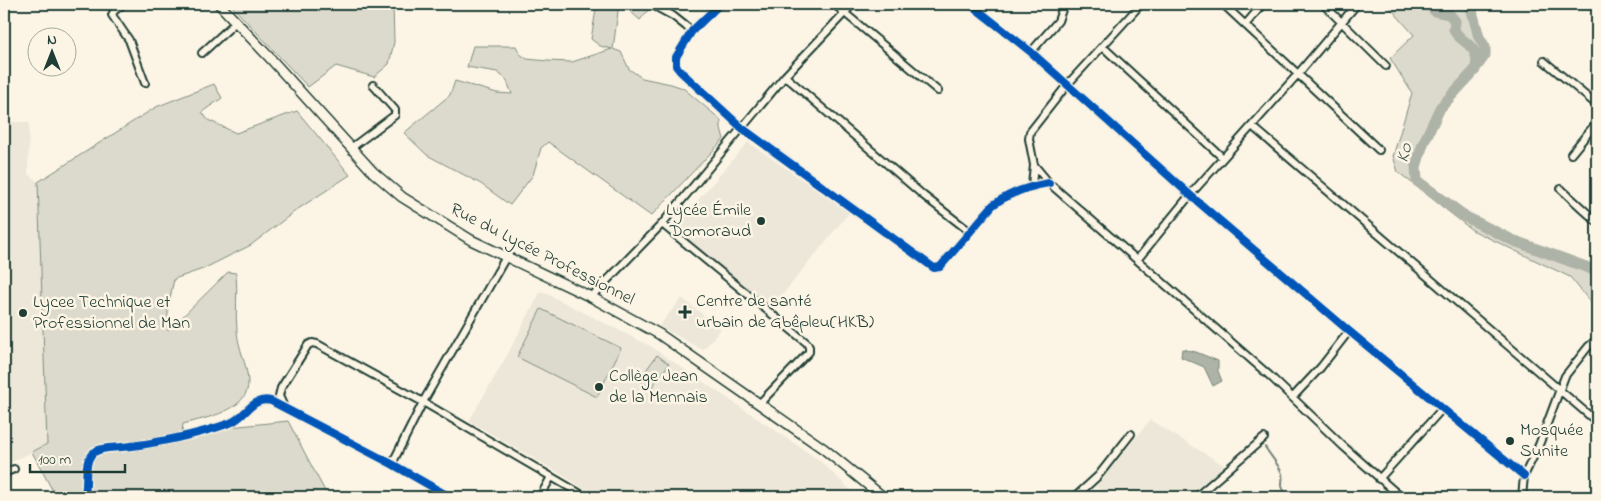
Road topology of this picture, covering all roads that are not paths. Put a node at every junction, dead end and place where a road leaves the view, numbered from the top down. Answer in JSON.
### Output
{"nodes":[{"id":1,"x":124,"y":4,"type":"edge"},
{"id":2,"x":219,"y":4,"type":"edge"},
{"id":3,"x":651,"y":4,"type":"edge"},
{"id":4,"x":720,"y":4,"type":"edge"},
{"id":5,"x":834,"y":4,"type":"edge"},
{"id":6,"x":853,"y":4,"type":"edge"},
{"id":7,"x":970,"y":4,"type":"edge"},
{"id":8,"x":1064,"y":4,"type":"edge"},
{"id":9,"x":1141,"y":4,"type":"edge"},
{"id":10,"x":1223,"y":4,"type":"edge"},
{"id":11,"x":1263,"y":4,"type":"edge"},
{"id":12,"x":1323,"y":4,"type":"edge"},
{"id":13,"x":1357,"y":4,"type":"edge"},
{"id":14,"x":845,"y":14,"type":"junction"},
{"id":15,"x":236,"y":22,"type":"junction"},
{"id":16,"x":1341,"y":23,"type":"junction"},
{"id":17,"x":1245,"y":25,"type":"junction"},
{"id":18,"x":692,"y":31,"type":"junction"},
{"id":19,"x":1103,"y":47,"type":"junction"},
{"id":20,"x":1030,"y":52,"type":"junction"},
{"id":21,"x":202,"y":53,"type":"dead end"},
{"id":22,"x":1544,"y":61,"type":"dead end"},
{"id":23,"x":1386,"y":66,"type":"dead end"},
{"id":24,"x":1298,"y":74,"type":"junction"},
{"id":25,"x":785,"y":76,"type":"junction"},
{"id":26,"x":145,"y":83,"type":"dead end"},
{"id":27,"x":373,"y":85,"type":"dead end"},
{"id":28,"x":1067,"y":85,"type":"junction"},
{"id":29,"x":938,"y":91,"type":"dead end"},
{"id":30,"x":1597,"y":105,"type":"edge"},
{"id":31,"x":1597,"y":122,"type":"edge"},
{"id":32,"x":1252,"y":126,"type":"junction"},
{"id":33,"x":742,"y":128,"type":"junction"},
{"id":34,"x":351,"y":148,"type":"junction"},
{"id":35,"x":1380,"y":150,"type":"dead end"},
{"id":36,"x":1571,"y":154,"type":"dead end"},
{"id":37,"x":1223,"y":158,"type":"junction"},
{"id":38,"x":1034,"y":165,"type":"junction"},
{"id":39,"x":1049,"y":183,"type":"junction"},
{"id":40,"x":1032,"y":185,"type":"junction"},
{"id":41,"x":1561,"y":188,"type":"dead end"},
{"id":42,"x":1190,"y":195,"type":"junction"},
{"id":43,"x":1597,"y":222,"type":"edge"},
{"id":44,"x":662,"y":224,"type":"junction"},
{"id":45,"x":969,"y":231,"type":"junction"},
{"id":46,"x":506,"y":257,"type":"junction"},
{"id":47,"x":1137,"y":260,"type":"junction"},
{"id":48,"x":591,"y":297,"type":"junction"},
{"id":49,"x":1350,"y":331,"type":"junction"},
{"id":50,"x":1597,"y":339,"type":"edge"},
{"id":51,"x":1560,"y":389,"type":"junction"},
{"id":52,"x":1293,"y":397,"type":"junction"},
{"id":53,"x":423,"y":402,"type":"junction"},
{"id":54,"x":760,"y":403,"type":"junction"},
{"id":55,"x":284,"y":408,"type":"junction"},
{"id":56,"x":1442,"y":409,"type":"junction"},
{"id":57,"x":1597,"y":422,"type":"edge"},
{"id":58,"x":1131,"y":434,"type":"dead end"},
{"id":59,"x":1264,"y":438,"type":"dead end"},
{"id":60,"x":392,"y":464,"type":"junction"},
{"id":61,"x":14,"y":469,"type":"dead end"},
{"id":62,"x":4,"y":474,"type":"edge"},
{"id":63,"x":1524,"y":476,"type":"junction"},
{"id":64,"x":551,"y":477,"type":"junction"},
{"id":65,"x":1379,"y":479,"type":"junction"},
{"id":66,"x":84,"y":497,"type":"edge"},
{"id":67,"x":450,"y":497,"type":"edge"},
{"id":68,"x":540,"y":497,"type":"edge"},
{"id":69,"x":586,"y":497,"type":"edge"},
{"id":70,"x":883,"y":497,"type":"edge"},
{"id":71,"x":1075,"y":497,"type":"edge"},
{"id":72,"x":1196,"y":497,"type":"edge"},
{"id":73,"x":1401,"y":497,"type":"edge"},
{"id":74,"x":1522,"y":497,"type":"edge"}],
"edges":[{"from":1,"to":26,"type":"street"},
{"from":2,"to":15,"type":"main road","name":"Rue du Lycée Professionnel"},
{"from":3,"to":18,"type":"street"},
{"from":4,"to":18,"type":"street"},
{"from":5,"to":14,"type":"street"},
{"from":6,"to":14,"type":"street"},
{"from":7,"to":20,"type":"street"},
{"from":8,"to":20,"type":"street"},
{"from":9,"to":19,"type":"street"},
{"from":10,"to":17,"type":"street"},
{"from":11,"to":17,"type":"street"},
{"from":12,"to":16,"type":"street"},
{"from":13,"to":16,"type":"street"},
{"from":14,"to":25,"type":"street"},
{"from":14,"to":29,"type":"street"},
{"from":15,"to":21,"type":"street"},
{"from":15,"to":34,"type":"main road","name":"Rue du Lycée Professionnel"},
{"from":16,"to":23,"type":"street"},
{"from":16,"to":24,"type":"street"},
{"from":17,"to":24,"type":"street"},
{"from":18,"to":33,"type":"street"},
{"from":19,"to":28,"type":"street"},
{"from":19,"to":37,"type":"street"},
{"from":20,"to":28,"type":"street"},
{"from":22,"to":30,"type":"street"},
{"from":24,"to":32,"type":"street"},
{"from":24,"to":35,"type":"street"},
{"from":25,"to":33,"type":"street"},
{"from":25,"to":45,"type":"street"},
{"from":27,"to":34,"type":"street"},
{"from":28,"to":38,"type":"street"},
{"from":28,"to":42,"type":"street"},
{"from":31,"to":36,"type":"street"},
{"from":32,"to":37,"type":"street"},
{"from":32,"to":51,"type":"street"},
{"from":33,"to":44,"type":"street"},
{"from":33,"to":45,"type":"street"},
{"from":34,"to":46,"type":"main road","name":"Rue du Lycée Professionnel"},
{"from":37,"to":42,"type":"street"},
{"from":38,"to":39,"type":"street"},
{"from":38,"to":40,"type":"street"},
{"from":39,"to":40,"type":"street"},
{"from":39,"to":47,"type":"street"},
{"from":40,"to":45,"type":"street"},
{"from":41,"to":43,"type":"street"},
{"from":42,"to":47,"type":"street"},
{"from":42,"to":49,"type":"street"},
{"from":44,"to":48,"type":"street"},
{"from":44,"to":54,"type":"street"},
{"from":46,"to":48,"type":"main road","name":"Rue du Lycée Professionnel"},
{"from":46,"to":53,"type":"street"},
{"from":47,"to":52,"type":"street"},
{"from":48,"to":54,"type":"main road","name":"Rue du Lycée Professionnel"},
{"from":49,"to":52,"type":"street"},
{"from":49,"to":56,"type":"street"},
{"from":50,"to":51,"type":"street"},
{"from":51,"to":57,"type":"street"},
{"from":51,"to":63,"type":"street"},
{"from":52,"to":65,"type":"street"},
{"from":53,"to":55,"type":"street"},
{"from":53,"to":60,"type":"street"},
{"from":53,"to":64,"type":"street"},
{"from":54,"to":70,"type":"main road","name":"Rue du Lycée Professionnel"},
{"from":55,"to":60,"type":"street"},
{"from":55,"to":66,"type":"street"},
{"from":56,"to":63,"type":"street"},
{"from":56,"to":65,"type":"street"},
{"from":58,"to":71,"type":"street"},
{"from":59,"to":72,"type":"street"},
{"from":60,"to":67,"type":"street"},
{"from":61,"to":62,"type":"street"},
{"from":63,"to":74,"type":"street"},
{"from":64,"to":68,"type":"street"},
{"from":64,"to":69,"type":"street"},
{"from":65,"to":73,"type":"street"}]}
